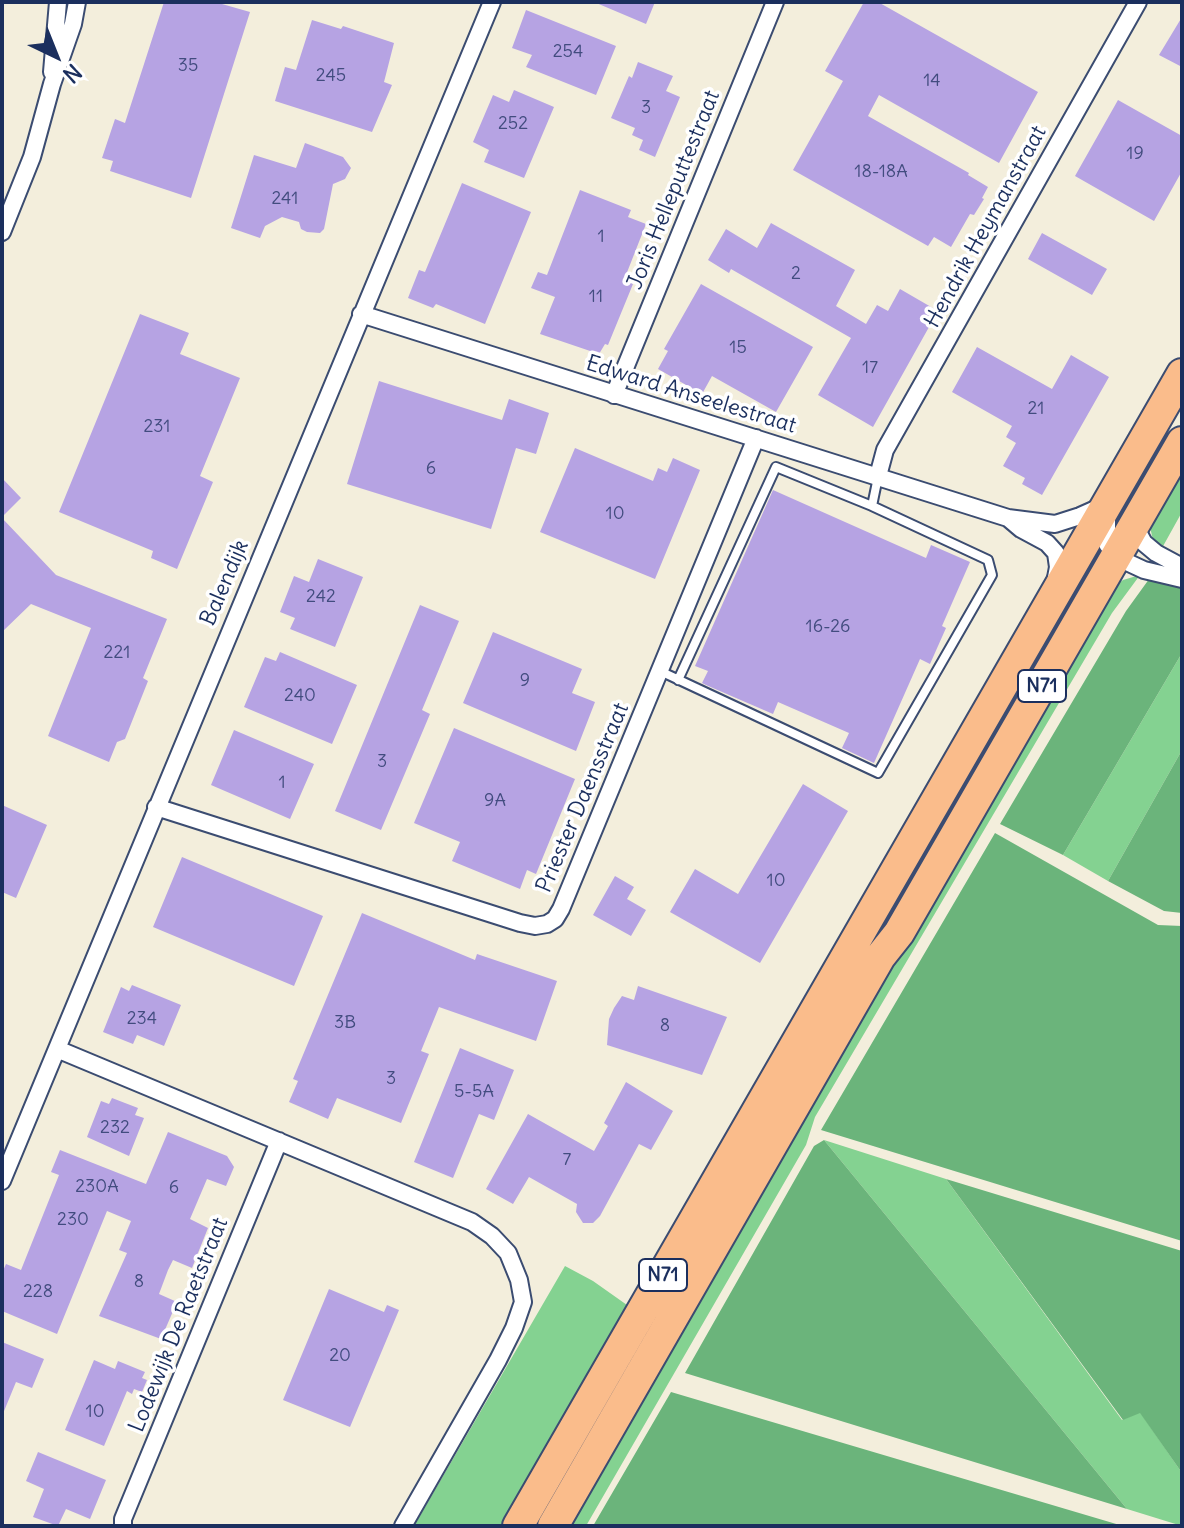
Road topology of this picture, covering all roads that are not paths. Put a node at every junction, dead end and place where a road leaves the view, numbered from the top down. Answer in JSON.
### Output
{"nodes":[{"id":1,"x":58,"y":2,"type":"edge"},
{"id":2,"x":77,"y":2,"type":"edge"},
{"id":3,"x":492,"y":2,"type":"edge"},
{"id":4,"x":775,"y":2,"type":"edge"},
{"id":5,"x":1138,"y":2,"type":"edge"},
{"id":6,"x":52,"y":84,"type":"junction"},
{"id":7,"x":2,"y":232,"type":"edge"},
{"id":8,"x":361,"y":314,"type":"junction"},
{"id":9,"x":1182,"y":374,"type":"edge"},
{"id":10,"x":614,"y":395,"type":"junction"},
{"id":11,"x":756,"y":438,"type":"junction"},
{"id":12,"x":1182,"y":442,"type":"edge"},
{"id":13,"x":878,"y":476,"type":"junction"},
{"id":14,"x":1107,"y":504,"type":"junction"},
{"id":15,"x":872,"y":506,"type":"junction"},
{"id":16,"x":1008,"y":518,"type":"junction"},
{"id":17,"x":1137,"y":521,"type":"junction"},
{"id":18,"x":1116,"y":557,"type":"junction"},
{"id":19,"x":1182,"y":567,"type":"edge"},
{"id":20,"x":1144,"y":570,"type":"junction"},
{"id":21,"x":1182,"y":579,"type":"edge"},
{"id":22,"x":1098,"y":589,"type":"junction"},
{"id":23,"x":1051,"y":602,"type":"junction"},
{"id":24,"x":660,"y":671,"type":"junction"},
{"id":25,"x":678,"y":680,"type":"junction"},
{"id":26,"x":156,"y":807,"type":"junction"},
{"id":27,"x":57,"y":1049,"type":"junction"},
{"id":28,"x":279,"y":1141,"type":"junction"},
{"id":29,"x":2,"y":1181,"type":"edge"},
{"id":30,"x":123,"y":1526,"type":"edge"},
{"id":31,"x":403,"y":1526,"type":"edge"},
{"id":32,"x":518,"y":1526,"type":"edge"},
{"id":33,"x":553,"y":1526,"type":"edge"}],
"edges":[{"from":1,"to":6,"type":"street"},
{"from":2,"to":6,"type":"street"},
{"from":3,"to":8,"type":"street","name":"Balendijk"},
{"from":4,"to":10,"type":"street","name":"Joris Helleputtestraat"},
{"from":5,"to":13,"type":"street","name":"Hendrik Heymanstraat"},
{"from":6,"to":7,"type":"street"},
{"from":8,"to":10,"type":"street","name":"Edward Anseelestraat"},
{"from":8,"to":26,"type":"street","name":"Balendijk"},
{"from":9,"to":14,"type":"highway","number":"N71"},
{"from":10,"to":11,"type":"street","name":"Edward Anseelestraat"},
{"from":11,"to":13,"type":"street","name":"Edward Anseelestraat"},
{"from":11,"to":24,"type":"street","name":"Priester Daensstraat"},
{"from":12,"to":17,"type":"highway","number":"N71"},
{"from":13,"to":15,"type":"lane"},
{"from":13,"to":16,"type":"street","name":"Edward Anseelestraat"},
{"from":14,"to":16,"type":"street","name":"Edward Anseelestraat"},
{"from":14,"to":18,"type":"street"},
{"from":14,"to":23,"type":"highway","number":"N71"},
{"from":15,"to":25,"type":"lane"},
{"from":15,"to":25,"type":"lane"},
{"from":16,"to":23,"type":"street","name":"Edward Anseelestraat"},
{"from":17,"to":18,"type":"highway","number":"N71"},
{"from":17,"to":19,"type":"street"},
{"from":18,"to":20,"type":"street"},
{"from":18,"to":22,"type":"highway","number":"N71"},
{"from":20,"to":21,"type":"street"},
{"from":20,"to":22,"type":"street"},
{"from":22,"to":33,"type":"highway","number":"N71"},
{"from":23,"to":32,"type":"highway","number":"N71"},
{"from":24,"to":25,"type":"lane"},
{"from":24,"to":26,"type":"street","name":"Priester Daensstraat"},
{"from":26,"to":27,"type":"street","name":"Balendijk"},
{"from":27,"to":28,"type":"street"},
{"from":27,"to":29,"type":"street","name":"Balendijk"},
{"from":28,"to":30,"type":"street","name":"Lodewijk De Raetstraat"},
{"from":28,"to":31,"type":"street"}]}
